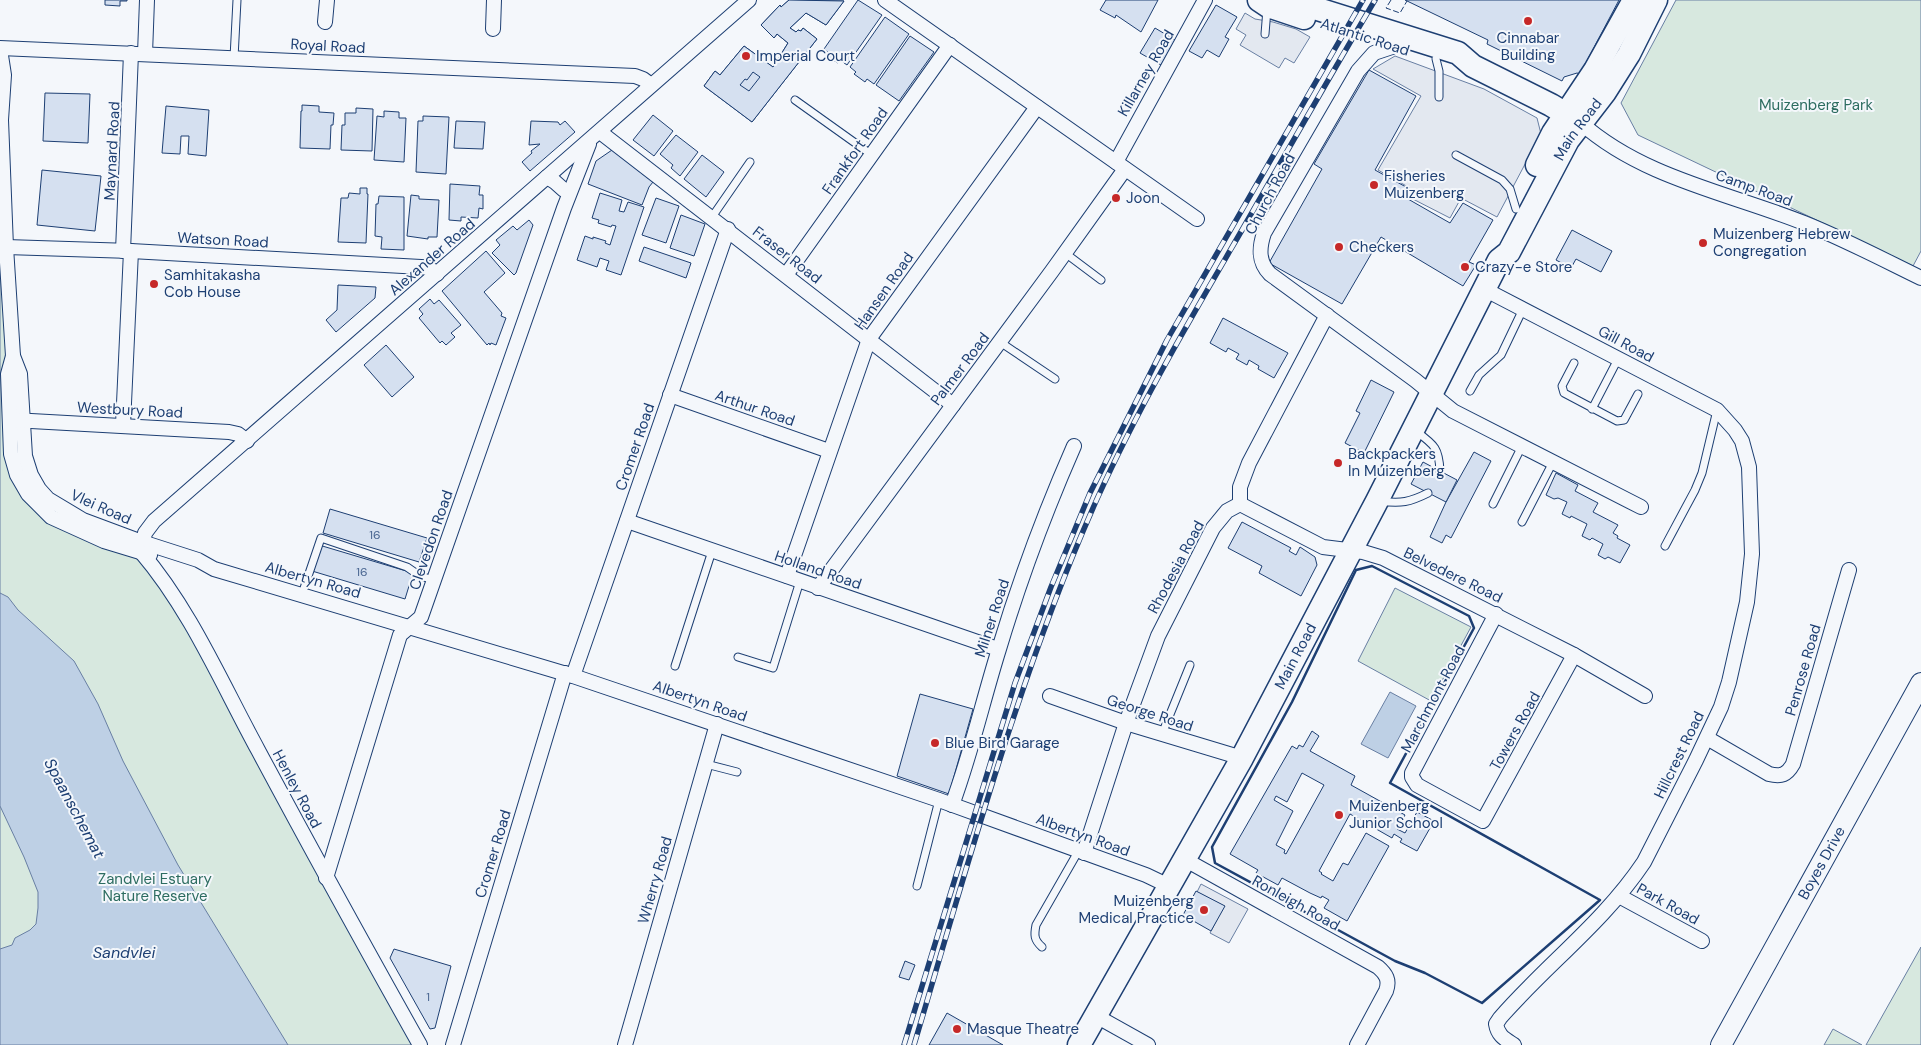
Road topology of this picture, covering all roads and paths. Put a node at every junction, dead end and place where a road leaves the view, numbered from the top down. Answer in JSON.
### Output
{"nodes":[{"id":1,"x":147,"y":0,"type":"edge"},
{"id":2,"x":238,"y":0,"type":"edge"},
{"id":3,"x":327,"y":0,"type":"edge"},
{"id":4,"x":494,"y":0,"type":"edge"},
{"id":5,"x":749,"y":0,"type":"edge"},
{"id":6,"x":885,"y":0,"type":"edge"},
{"id":7,"x":1206,"y":0,"type":"edge"},
{"id":8,"x":1634,"y":0,"type":"edge"},
{"id":9,"x":1656,"y":0,"type":"edge"},
{"id":10,"x":1293,"y":1,"type":"edge"},
{"id":11,"x":1263,"y":3,"type":"edge"},
{"id":12,"x":326,"y":22,"type":"dead end"},
{"id":13,"x":493,"y":28,"type":"dead end"},
{"id":14,"x":1265,"y":34,"type":"dead end"},
{"id":15,"x":950,"y":45,"type":"junction"},
{"id":16,"x":1392,"y":47,"type":"junction"},
{"id":17,"x":0,"y":48,"type":"edge"},
{"id":18,"x":138,"y":53,"type":"junction"},
{"id":19,"x":234,"y":58,"type":"junction"},
{"id":20,"x":1436,"y":59,"type":"junction"},
{"id":21,"x":1473,"y":66,"type":"junction"},
{"id":22,"x":651,"y":85,"type":"junction"},
{"id":23,"x":1439,"y":97,"type":"dead end"},
{"id":24,"x":796,"y":100,"type":"dead end"},
{"id":25,"x":1038,"y":107,"type":"junction"},
{"id":26,"x":1573,"y":118,"type":"junction"},
{"id":27,"x":0,"y":119,"type":"edge"},
{"id":28,"x":595,"y":136,"type":"junction"},
{"id":29,"x":1456,"y":154,"type":"dead end"},
{"id":30,"x":872,"y":155,"type":"junction"},
{"id":31,"x":569,"y":159,"type":"junction"},
{"id":32,"x":750,"y":162,"type":"dead end"},
{"id":33,"x":1121,"y":165,"type":"junction"},
{"id":34,"x":547,"y":177,"type":"junction"},
{"id":35,"x":564,"y":190,"type":"junction"},
{"id":36,"x":564,"y":208,"type":"junction"},
{"id":37,"x":1516,"y":209,"type":"junction"},
{"id":38,"x":712,"y":217,"type":"junction"},
{"id":39,"x":1197,"y":219,"type":"dead end"},
{"id":40,"x":728,"y":230,"type":"junction"},
{"id":41,"x":6,"y":246,"type":"junction"},
{"id":42,"x":127,"y":251,"type":"junction"},
{"id":43,"x":1065,"y":253,"type":"junction"},
{"id":44,"x":1499,"y":260,"type":"junction"},
{"id":45,"x":437,"y":274,"type":"junction"},
{"id":46,"x":786,"y":275,"type":"junction"},
{"id":47,"x":1921,"y":278,"type":"edge"},
{"id":48,"x":1101,"y":280,"type":"dead end"},
{"id":49,"x":1484,"y":289,"type":"junction"},
{"id":50,"x":1523,"y":309,"type":"junction"},
{"id":51,"x":1327,"y":315,"type":"junction"},
{"id":52,"x":869,"y":339,"type":"junction"},
{"id":53,"x":1000,"y":342,"type":"junction"},
{"id":54,"x":1618,"y":359,"type":"junction"},
{"id":55,"x":1574,"y":363,"type":"dead end"},
{"id":56,"x":1055,"y":379,"type":"dead end"},
{"id":57,"x":1470,"y":390,"type":"dead end"},
{"id":58,"x":1432,"y":393,"type":"junction"},
{"id":59,"x":1638,"y":394,"type":"dead end"},
{"id":60,"x":670,"y":396,"type":"junction"},
{"id":61,"x":953,"y":405,"type":"junction"},
{"id":62,"x":1592,"y":409,"type":"junction"},
{"id":63,"x":1718,"y":410,"type":"junction"},
{"id":64,"x":16,"y":420,"type":"junction"},
{"id":65,"x":123,"y":425,"type":"junction"},
{"id":66,"x":1413,"y":429,"type":"junction"},
{"id":67,"x":247,"y":441,"type":"junction"},
{"id":68,"x":1742,"y":441,"type":"joint"},
{"id":69,"x":1074,"y":446,"type":"dead end"},
{"id":70,"x":1522,"y":446,"type":"junction"},
{"id":71,"x":829,"y":451,"type":"junction"},
{"id":72,"x":1553,"y":462,"type":"junction"},
{"id":73,"x":1440,"y":472,"type":"dead end"},
{"id":74,"x":1428,"y":493,"type":"dead end"},
{"id":75,"x":1377,"y":501,"type":"junction"},
{"id":76,"x":1240,"y":504,"type":"junction"},
{"id":77,"x":1493,"y":504,"type":"dead end"},
{"id":78,"x":1641,"y":507,"type":"dead end"},
{"id":79,"x":628,"y":521,"type":"junction"},
{"id":80,"x":1522,"y":522,"type":"dead end"},
{"id":81,"x":1665,"y":546,"type":"dead end"},
{"id":82,"x":124,"y":547,"type":"joint"},
{"id":83,"x":141,"y":547,"type":"junction"},
{"id":84,"x":712,"y":551,"type":"junction"},
{"id":85,"x":1351,"y":552,"type":"junction"},
{"id":86,"x":1849,"y":570,"type":"dead end"},
{"id":87,"x":794,"y":579,"type":"junction"},
{"id":88,"x":434,"y":580,"type":"junction"},
{"id":89,"x":818,"y":588,"type":"junction"},
{"id":90,"x":302,"y":594,"type":"junction"},
{"id":91,"x":1496,"y":614,"type":"junction"},
{"id":92,"x":410,"y":626,"type":"junction"},
{"id":93,"x":998,"y":649,"type":"junction"},
{"id":94,"x":1574,"y":655,"type":"junction"},
{"id":95,"x":738,"y":657,"type":"dead end"},
{"id":96,"x":675,"y":666,"type":"dead end"},
{"id":97,"x":1190,"y":666,"type":"dead end"},
{"id":98,"x":569,"y":674,"type":"junction"},
{"id":99,"x":1921,"y":682,"type":"edge"},
{"id":100,"x":1050,"y":696,"type":"dead end"},
{"id":101,"x":1645,"y":696,"type":"dead end"},
{"id":102,"x":1126,"y":723,"type":"junction"},
{"id":103,"x":717,"y":724,"type":"junction"},
{"id":104,"x":1162,"y":734,"type":"junction"},
{"id":105,"x":1707,"y":738,"type":"junction"},
{"id":106,"x":1242,"y":758,"type":"junction"},
{"id":107,"x":706,"y":764,"type":"junction"},
{"id":108,"x":737,"y":772,"type":"dead end"},
{"id":109,"x":946,"y":803,"type":"junction"},
{"id":110,"x":1483,"y":821,"type":"joint"},
{"id":111,"x":1082,"y":852,"type":"junction"},
{"id":112,"x":1184,"y":860,"type":"junction"},
{"id":113,"x":326,"y":878,"type":"junction"},
{"id":114,"x":916,"y":886,"type":"dead end"},
{"id":115,"x":1169,"y":886,"type":"junction"},
{"id":116,"x":1619,"y":896,"type":"junction"},
{"id":117,"x":1702,"y":941,"type":"dead end"},
{"id":118,"x":1042,"y":947,"type":"dead end"},
{"id":119,"x":1096,"y":1016,"type":"junction"},
{"id":120,"x":420,"y":1045,"type":"edge"},
{"id":121,"x":453,"y":1045,"type":"edge"},
{"id":122,"x":625,"y":1045,"type":"edge"},
{"id":123,"x":1079,"y":1045,"type":"edge"},
{"id":124,"x":1148,"y":1045,"type":"edge"},
{"id":125,"x":1357,"y":1045,"type":"edge"},
{"id":126,"x":1514,"y":1045,"type":"edge"},
{"id":127,"x":1721,"y":1045,"type":"edge"}],
"edges":[{"from":1,"to":18,"type":"street","name":"Maynard Road"},
{"from":2,"to":19,"type":"lane"},
{"from":3,"to":12,"type":"street"},
{"from":4,"to":13,"type":"street"},
{"from":5,"to":22,"type":"street","name":"Alexander Road"},
{"from":6,"to":15,"type":"street"},
{"from":7,"to":33,"type":"street","name":"Killarney Road"},
{"from":8,"to":26,"type":"main road","name":"Main Road"},
{"from":9,"to":26,"type":"main road","name":"Main Road"},
{"from":10,"to":21,"type":"main road","name":"Atlantic Road"},
{"from":11,"to":14,"type":"lane"},
{"from":11,"to":16,"type":"main road","name":"Atlantic Road"},
{"from":15,"to":25,"type":"street"},
{"from":15,"to":30,"type":"street","name":"Frankfort Road"},
{"from":16,"to":20,"type":"main road","name":"Atlantic Road"},
{"from":16,"to":51,"type":"street","name":"Church Road"},
{"from":17,"to":18,"type":"street","name":"Royal Road"},
{"from":17,"to":27,"type":"street","name":"Vlei Road"},
{"from":18,"to":19,"type":"street","name":"Royal Road"},
{"from":18,"to":42,"type":"street","name":"Maynard Road"},
{"from":19,"to":22,"type":"street","name":"Royal Road"},
{"from":20,"to":21,"type":"main road","name":"Atlantic Road"},
{"from":20,"to":23,"type":"lane"},
{"from":21,"to":26,"type":"main road","name":"Atlantic Road"},
{"from":22,"to":28,"type":"street","name":"Alexander Road"},
{"from":24,"to":30,"type":"lane"},
{"from":25,"to":33,"type":"street"},
{"from":25,"to":52,"type":"street","name":"Hansen Road"},
{"from":26,"to":37,"type":"main road","name":"Main Road"},
{"from":26,"to":44,"type":"main road","name":"Main Road"},
{"from":26,"to":47,"type":"street","name":"Camp Road"},
{"from":27,"to":41,"type":"street","name":"Vlei Road"},
{"from":28,"to":31,"type":"street","name":"Alexander Road"},
{"from":28,"to":36,"type":"street","name":"Clevedon Road"},
{"from":28,"to":38,"type":"street","name":"Fraser Road"},
{"from":29,"to":37,"type":"lane"},
{"from":30,"to":46,"type":"street","name":"Frankfort Road"},
{"from":31,"to":34,"type":"street","name":"Alexander Road"},
{"from":31,"to":35,"type":"street","name":"Clevedon Road"},
{"from":32,"to":38,"type":"lane"},
{"from":33,"to":39,"type":"street"},
{"from":33,"to":43,"type":"street","name":"Palmer Road"},
{"from":34,"to":35,"type":"street"},
{"from":34,"to":45,"type":"street","name":"Alexander Road"},
{"from":35,"to":36,"type":"street","name":"Clevedon Road"},
{"from":36,"to":88,"type":"street","name":"Clevedon Road"},
{"from":37,"to":44,"type":"main road","name":"Main Road"},
{"from":38,"to":40,"type":"street","name":"Fraser Road"},
{"from":40,"to":46,"type":"street","name":"Fraser Road"},
{"from":40,"to":60,"type":"street","name":"Cromer Road"},
{"from":41,"to":42,"type":"street","name":"Watson Road"},
{"from":41,"to":64,"type":"street","name":"Vlei Road"},
{"from":42,"to":45,"type":"street","name":"Watson Road"},
{"from":42,"to":65,"type":"street","name":"Maynard Road"},
{"from":43,"to":48,"type":"lane"},
{"from":43,"to":53,"type":"street","name":"Palmer Road"},
{"from":44,"to":49,"type":"main road","name":"Main Road"},
{"from":45,"to":67,"type":"street","name":"Alexander Road"},
{"from":46,"to":52,"type":"street","name":"Fraser Road"},
{"from":49,"to":50,"type":"street","name":"Gill Road"},
{"from":49,"to":58,"type":"main road","name":"Main Road"},
{"from":50,"to":54,"type":"street","name":"Gill Road"},
{"from":50,"to":57,"type":"lane"},
{"from":51,"to":58,"type":"street","name":"Church Road"},
{"from":51,"to":76,"type":"street"},
{"from":52,"to":61,"type":"street","name":"Fraser Road"},
{"from":52,"to":71,"type":"street","name":"Hansen Road"},
{"from":53,"to":56,"type":"lane"},
{"from":53,"to":61,"type":"street","name":"Palmer Road"},
{"from":54,"to":62,"type":"lane"},
{"from":54,"to":63,"type":"street","name":"Gill Road"},
{"from":55,"to":62,"type":"lane"},
{"from":58,"to":66,"type":"main road","name":"Main Road"},
{"from":58,"to":70,"type":"street","name":"Church Road"},
{"from":59,"to":62,"type":"lane"},
{"from":60,"to":71,"type":"street","name":"Arthur Road"},
{"from":60,"to":79,"type":"street","name":"Cromer Road"},
{"from":61,"to":89,"type":"street","name":"Palmer Road"},
{"from":63,"to":68,"type":"street","name":"Gill Road"},
{"from":63,"to":81,"type":"lane"},
{"from":64,"to":65,"type":"street","name":"Westbury Road"},
{"from":64,"to":82,"type":"street","name":"Vlei Road"},
{"from":64,"to":83,"type":"street","name":"Vlei Road"},
{"from":65,"to":67,"type":"street","name":"Westbury Road"},
{"from":66,"to":73,"type":"lane"},
{"from":66,"to":75,"type":"main road","name":"Main Road"},
{"from":67,"to":83,"type":"street","name":"Alexander Road"},
{"from":68,"to":105,"type":"street","name":"Hillcrest Road"},
{"from":69,"to":93,"type":"street","name":"Milner Road"},
{"from":70,"to":72,"type":"street","name":"Church Road"},
{"from":70,"to":77,"type":"lane"},
{"from":71,"to":87,"type":"street","name":"Hansen Road"},
{"from":72,"to":78,"type":"street","name":"Church Road"},
{"from":72,"to":80,"type":"lane"},
{"from":74,"to":75,"type":"lane"},
{"from":75,"to":85,"type":"main road","name":"Main Road"},
{"from":76,"to":85,"type":"street","name":"Belvedere Road"},
{"from":76,"to":102,"type":"street","name":"Rhodesia Road"},
{"from":79,"to":84,"type":"street","name":"Holland Road"},
{"from":79,"to":98,"type":"street","name":"Cromer Road"},
{"from":82,"to":83,"type":"street","name":"Albertyn Road"},
{"from":83,"to":90,"type":"street","name":"Albertyn Road"},
{"from":83,"to":113,"type":"street","name":"Henley Road"},
{"from":84,"to":87,"type":"street","name":"Holland Road"},
{"from":84,"to":96,"type":"lane"},
{"from":85,"to":91,"type":"street","name":"Belvedere Road"},
{"from":85,"to":106,"type":"main road","name":"Main Road"},
{"from":86,"to":105,"type":"street","name":"Penrose Road"},
{"from":87,"to":89,"type":"street","name":"Holland Road"},
{"from":87,"to":95,"type":"lane"},
{"from":88,"to":90,"type":"lane"},
{"from":88,"to":92,"type":"street","name":"Clevedon Road"},
{"from":89,"to":93,"type":"street","name":"Holland Road"},
{"from":90,"to":92,"type":"street","name":"Albertyn Road"},
{"from":91,"to":94,"type":"street","name":"Belvedere Road"},
{"from":91,"to":110,"type":"street","name":"Marchmont Road"},
{"from":92,"to":98,"type":"street","name":"Albertyn Road"},
{"from":92,"to":113,"type":"street","name":"Clevedon Road"},
{"from":93,"to":109,"type":"street","name":"Milner Road"},
{"from":94,"to":101,"type":"street","name":"Belvedere Road"},
{"from":94,"to":110,"type":"street","name":"Towers Road"},
{"from":97,"to":104,"type":"lane"},
{"from":98,"to":103,"type":"street","name":"Albertyn Road"},
{"from":98,"to":121,"type":"street","name":"Cromer Road"},
{"from":99,"to":127,"type":"main road","name":"Boyes Drive"},
{"from":100,"to":102,"type":"street","name":"George Road"},
{"from":102,"to":104,"type":"street","name":"George Road"},
{"from":102,"to":111,"type":"street","name":"Rhodesia Road"},
{"from":103,"to":107,"type":"street","name":"Wherry Road"},
{"from":103,"to":109,"type":"street","name":"Albertyn Road"},
{"from":104,"to":106,"type":"street","name":"George Road"},
{"from":105,"to":116,"type":"street","name":"Hillcrest Road"},
{"from":106,"to":112,"type":"main road","name":"Main Road"},
{"from":107,"to":108,"type":"lane"},
{"from":107,"to":122,"type":"street","name":"Wherry Road"},
{"from":109,"to":111,"type":"street","name":"Albertyn Road"},
{"from":109,"to":114,"type":"lane"},
{"from":111,"to":115,"type":"street","name":"Albertyn Road"},
{"from":111,"to":118,"type":"lane"},
{"from":112,"to":115,"type":"main road","name":"Main Road"},
{"from":112,"to":125,"type":"street","name":"Ronleigh Road"},
{"from":113,"to":120,"type":"street","name":"Henley Road"},
{"from":115,"to":119,"type":"main road","name":"Main Road"},
{"from":116,"to":117,"type":"street","name":"Park Road"},
{"from":116,"to":126,"type":"street","name":"Hillcrest Road"},
{"from":119,"to":123,"type":"main road","name":"Main Road"},
{"from":119,"to":124,"type":"street"}]}
